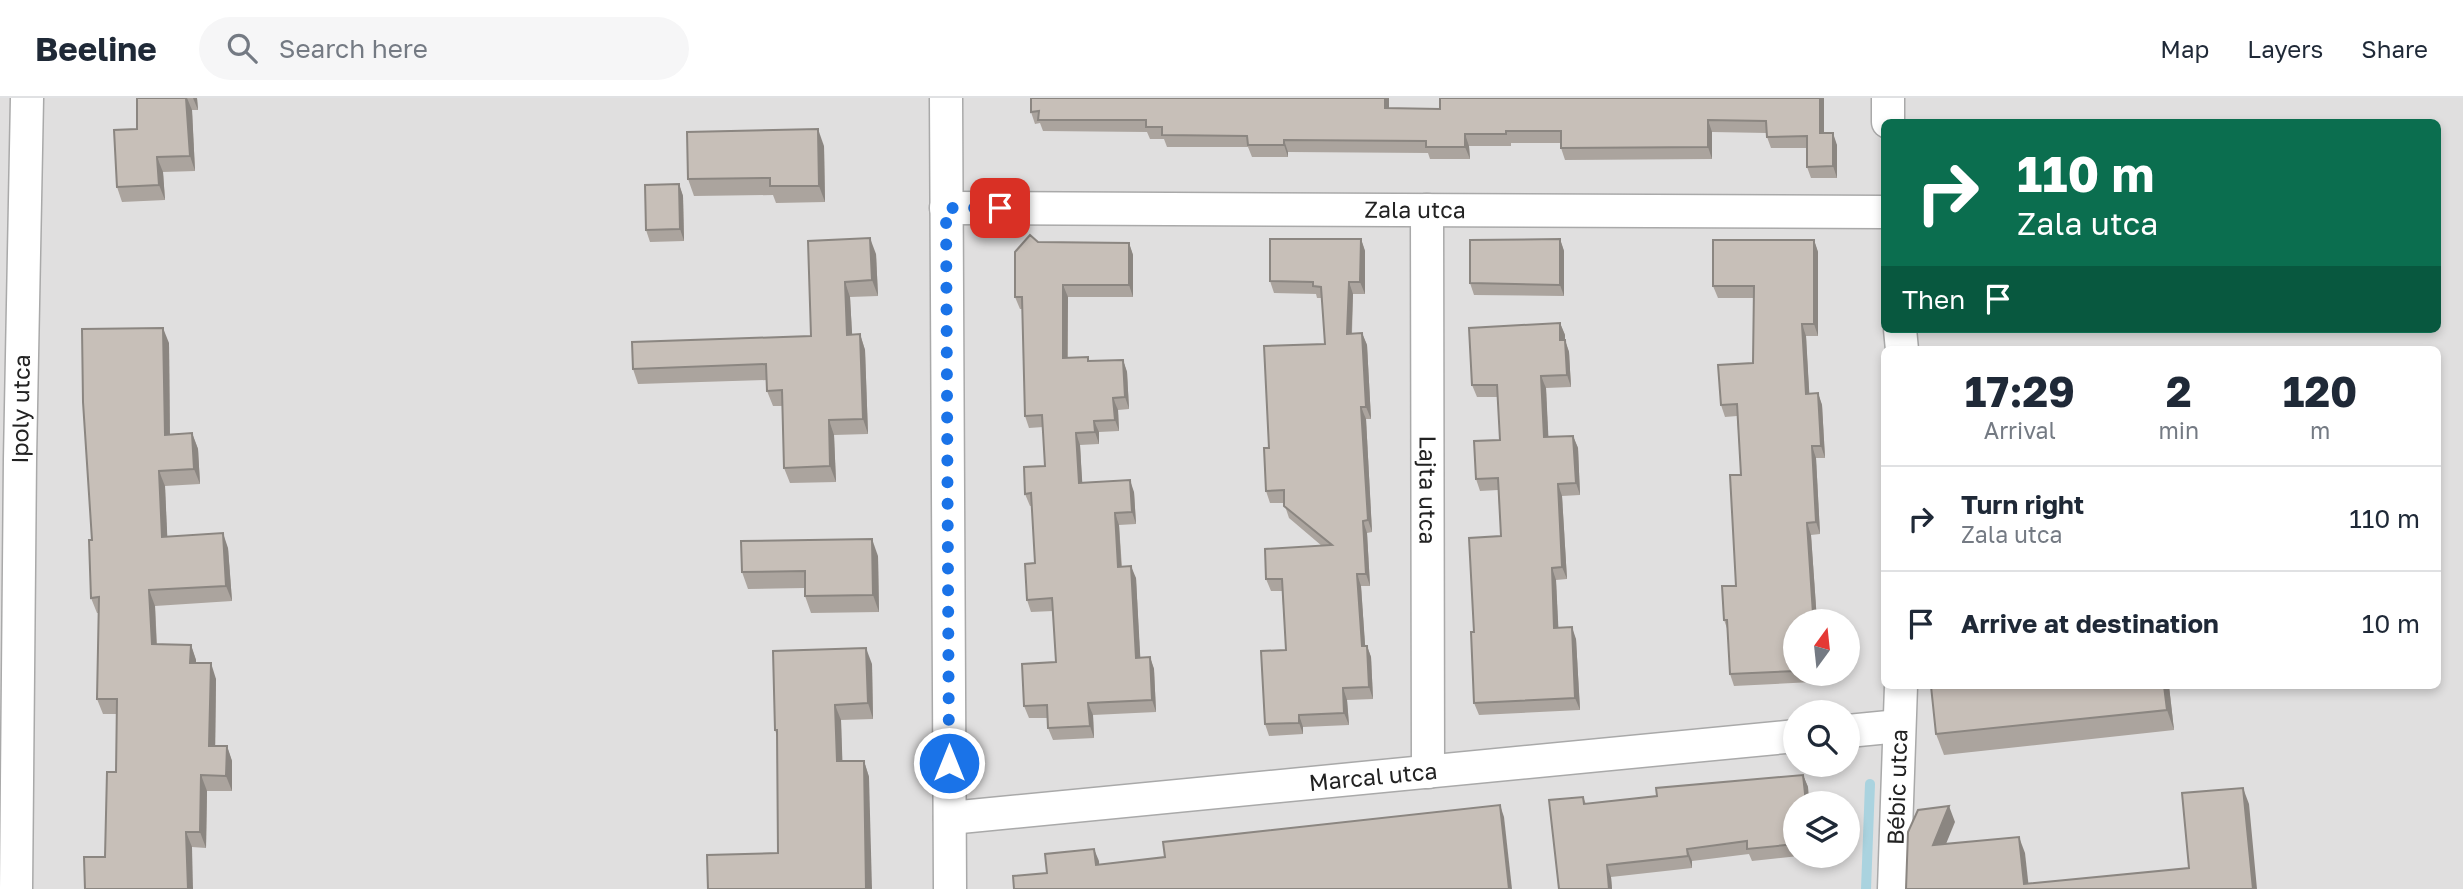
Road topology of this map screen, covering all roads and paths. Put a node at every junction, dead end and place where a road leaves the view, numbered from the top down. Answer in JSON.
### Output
{"nodes":[{"id":1,"x":27,"y":98,"type":"edge"},
{"id":2,"x":946,"y":98,"type":"edge"},
{"id":3,"x":1888,"y":98,"type":"edge"},
{"id":4,"x":1888,"y":119,"type":"edge"},
{"id":5,"x":946,"y":208,"type":"junction"},
{"id":6,"x":1427,"y":209,"type":"junction"},
{"id":7,"x":1881,"y":212,"type":"edge"},
{"id":8,"x":1901,"y":689,"type":"edge"},
{"id":9,"x":1899,"y":726,"type":"junction"},
{"id":10,"x":1860,"y":730,"type":"edge"},
{"id":11,"x":1783,"y":737,"type":"edge"},
{"id":12,"x":1428,"y":772,"type":"junction"},
{"id":13,"x":950,"y":818,"type":"junction"},
{"id":14,"x":16,"y":889,"type":"edge"},
{"id":15,"x":950,"y":889,"type":"edge"},
{"id":16,"x":1894,"y":889,"type":"edge"}],
"edges":[{"from":1,"to":14,"type":"street","name":"Ipoly utca"},
{"from":2,"to":5,"type":"street"},
{"from":3,"to":4,"type":"street"},
{"from":5,"to":6,"type":"street","name":"Zala utca"},
{"from":5,"to":13,"type":"street"},
{"from":6,"to":7,"type":"street","name":"Zala utca"},
{"from":6,"to":12,"type":"street","name":"Lajta utca"},
{"from":8,"to":9,"type":"street","name":"Bébic utca"},
{"from":9,"to":10,"type":"street"},
{"from":9,"to":16,"type":"street","name":"Bébic utca"},
{"from":11,"to":12,"type":"street","name":"Marcal utca"},
{"from":12,"to":13,"type":"street","name":"Marcal utca"},
{"from":13,"to":15,"type":"street"}]}
